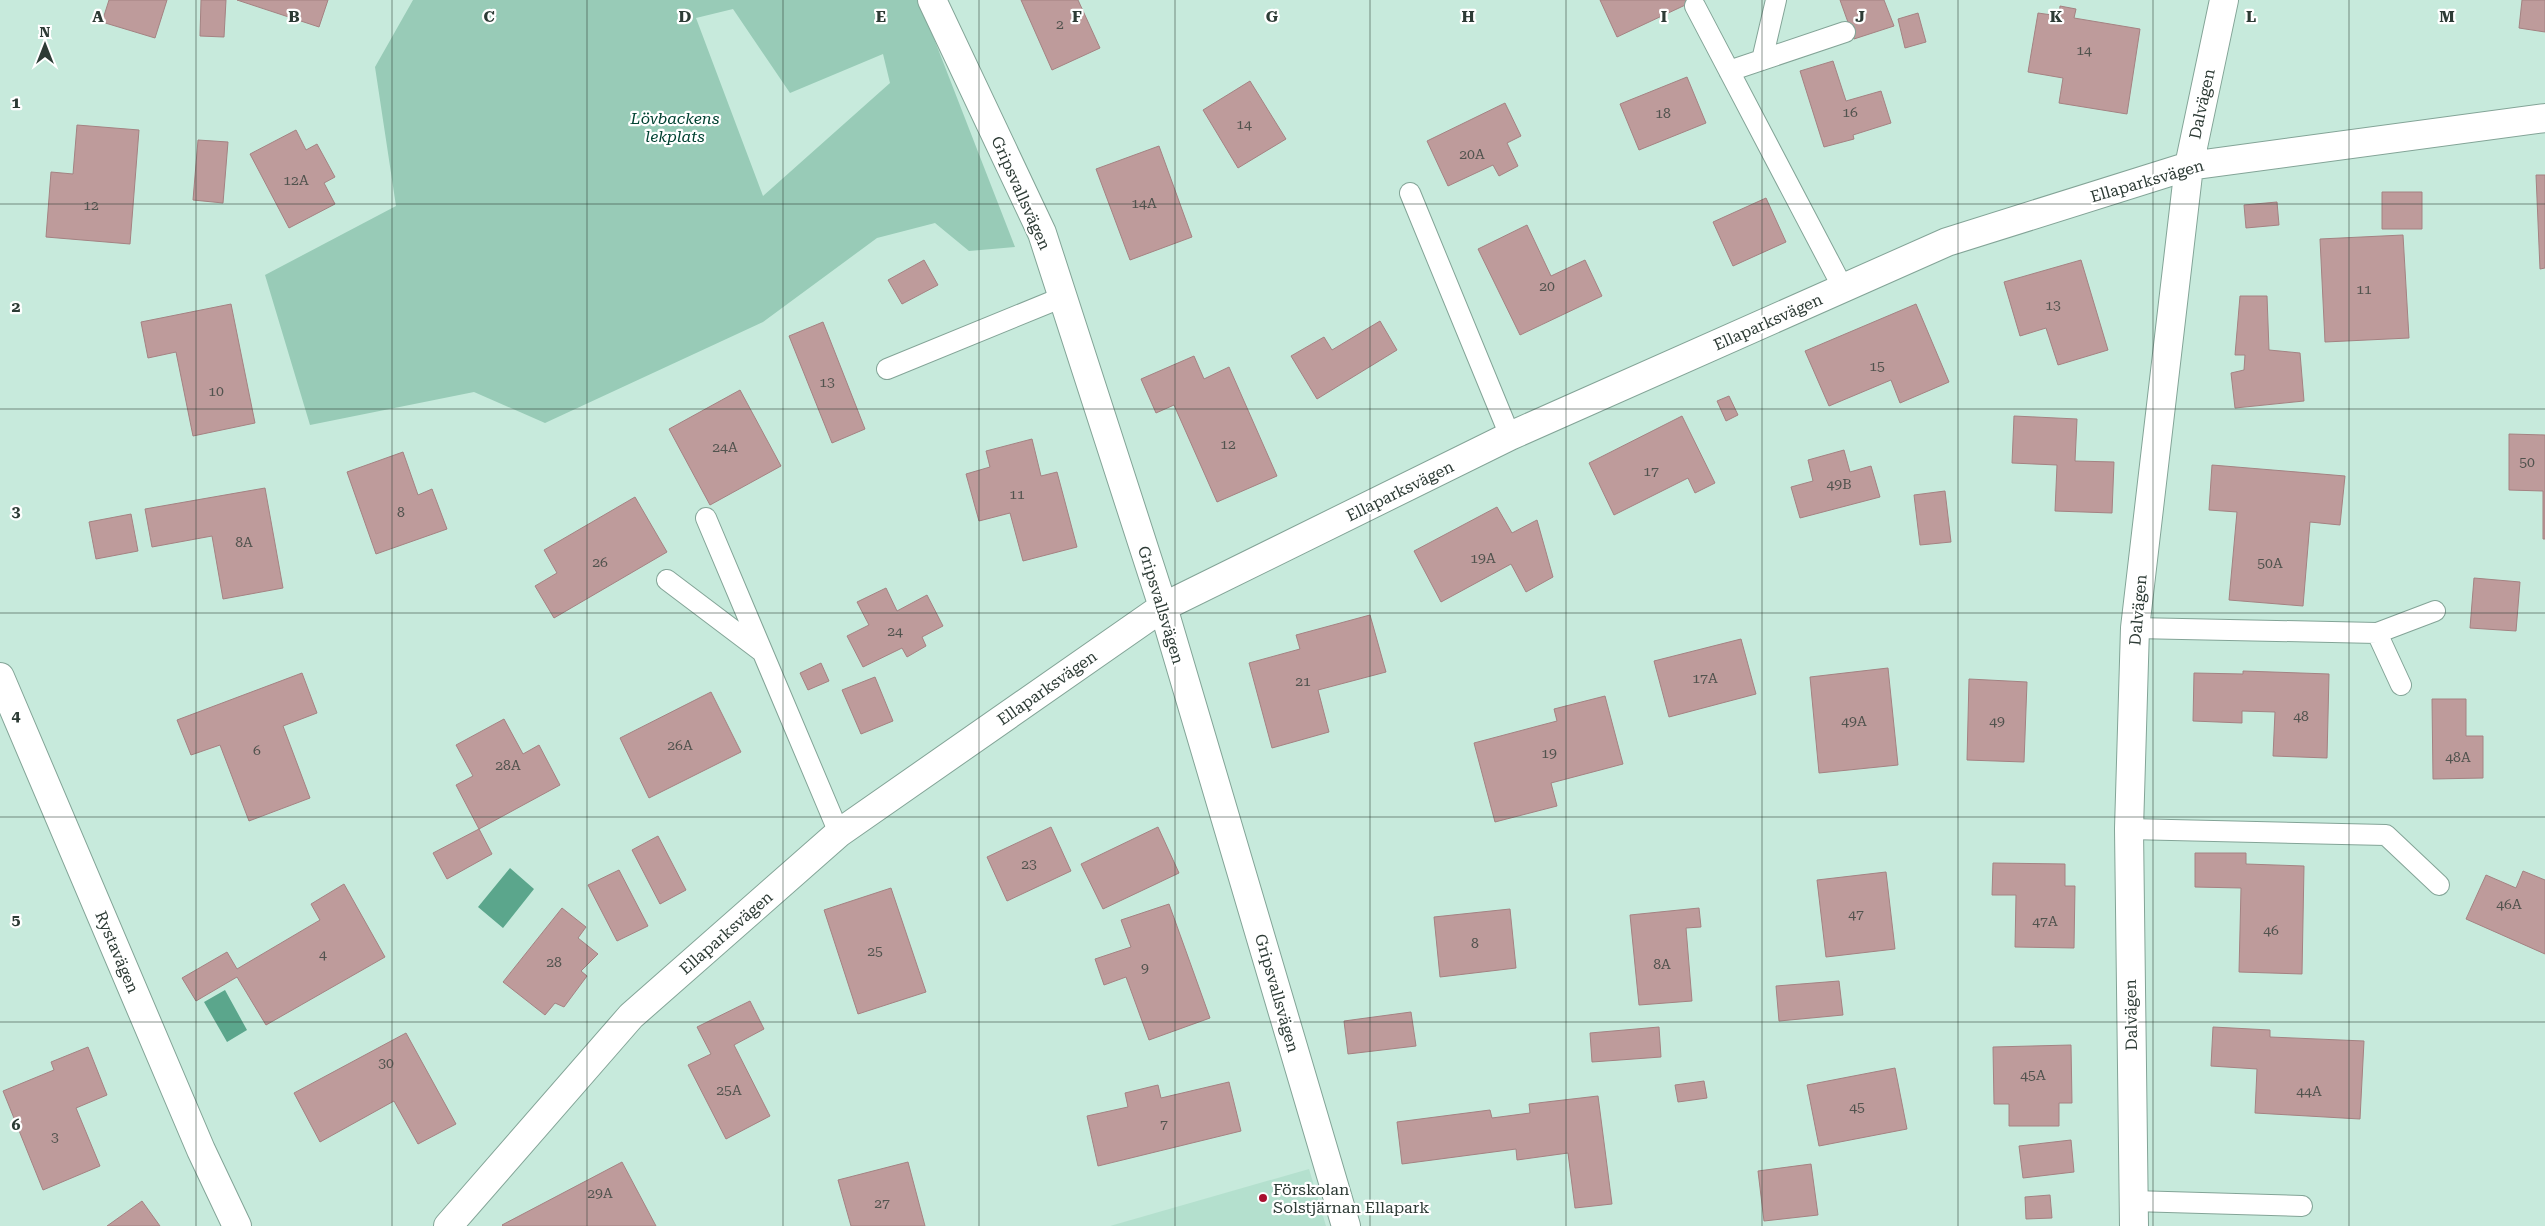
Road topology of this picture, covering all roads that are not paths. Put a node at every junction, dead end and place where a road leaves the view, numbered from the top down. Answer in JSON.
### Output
{"nodes":[{"id":1,"x":932,"y":0,"type":"edge"},
{"id":2,"x":1776,"y":0,"type":"edge"},
{"id":3,"x":2224,"y":0,"type":"edge"},
{"id":4,"x":1695,"y":6,"type":"dead end"},
{"id":5,"x":1845,"y":32,"type":"dead end"},
{"id":6,"x":1762,"y":60,"type":"junction"},
{"id":7,"x":1729,"y":71,"type":"junction"},
{"id":8,"x":2545,"y":118,"type":"edge"},
{"id":9,"x":2189,"y":166,"type":"junction"},
{"id":10,"x":1410,"y":193,"type":"dead end"},
{"id":11,"x":1843,"y":288,"type":"junction"},
{"id":12,"x":1063,"y":298,"type":"junction"},
{"id":13,"x":886,"y":369,"type":"dead end"},
{"id":14,"x":1510,"y":436,"type":"junction"},
{"id":15,"x":706,"y":518,"type":"dead end"},
{"id":16,"x":666,"y":580,"type":"dead end"},
{"id":17,"x":1163,"y":607,"type":"junction"},
{"id":18,"x":2435,"y":610,"type":"dead end"},
{"id":19,"x":2135,"y":628,"type":"junction"},
{"id":20,"x":2377,"y":633,"type":"junction"},
{"id":21,"x":763,"y":652,"type":"junction"},
{"id":22,"x":0,"y":677,"type":"edge"},
{"id":23,"x":2401,"y":686,"type":"dead end"},
{"id":24,"x":2129,"y":829,"type":"junction"},
{"id":25,"x":839,"y":833,"type":"junction"},
{"id":26,"x":2439,"y":885,"type":"dead end"},
{"id":27,"x":2302,"y":1206,"type":"dead end"},
{"id":28,"x":2134,"y":1213,"type":"edge"},
{"id":29,"x":237,"y":1226,"type":"edge"},
{"id":30,"x":448,"y":1226,"type":"edge"},
{"id":31,"x":1346,"y":1226,"type":"edge"}],
"edges":[{"from":1,"to":12,"type":"street","name":"Gripsvallsvägen"},
{"from":2,"to":6,"type":"lane"},
{"from":3,"to":9,"type":"street","name":"Dalvägen"},
{"from":4,"to":7,"type":"lane"},
{"from":5,"to":6,"type":"lane"},
{"from":6,"to":7,"type":"lane"},
{"from":7,"to":11,"type":"lane"},
{"from":8,"to":9,"type":"street","name":"Ellaparksvägen"},
{"from":9,"to":11,"type":"street","name":"Ellaparksvägen"},
{"from":9,"to":19,"type":"street","name":"Dalvägen"},
{"from":10,"to":14,"type":"lane"},
{"from":11,"to":14,"type":"street","name":"Ellaparksvägen"},
{"from":12,"to":13,"type":"lane"},
{"from":12,"to":17,"type":"street","name":"Gripsvallsvägen"},
{"from":14,"to":17,"type":"street","name":"Ellaparksvägen"},
{"from":15,"to":21,"type":"lane"},
{"from":16,"to":21,"type":"lane"},
{"from":17,"to":25,"type":"street","name":"Ellaparksvägen"},
{"from":17,"to":31,"type":"street","name":"Gripsvallsvägen"},
{"from":18,"to":20,"type":"lane"},
{"from":19,"to":20,"type":"lane"},
{"from":19,"to":24,"type":"street","name":"Dalvägen"},
{"from":20,"to":23,"type":"lane"},
{"from":21,"to":25,"type":"lane"},
{"from":22,"to":29,"type":"street","name":"Rystavägen"},
{"from":24,"to":26,"type":"lane"},
{"from":24,"to":28,"type":"street","name":"Dalvägen"},
{"from":25,"to":30,"type":"street","name":"Ellaparksvägen"},
{"from":27,"to":28,"type":"lane"}]}
